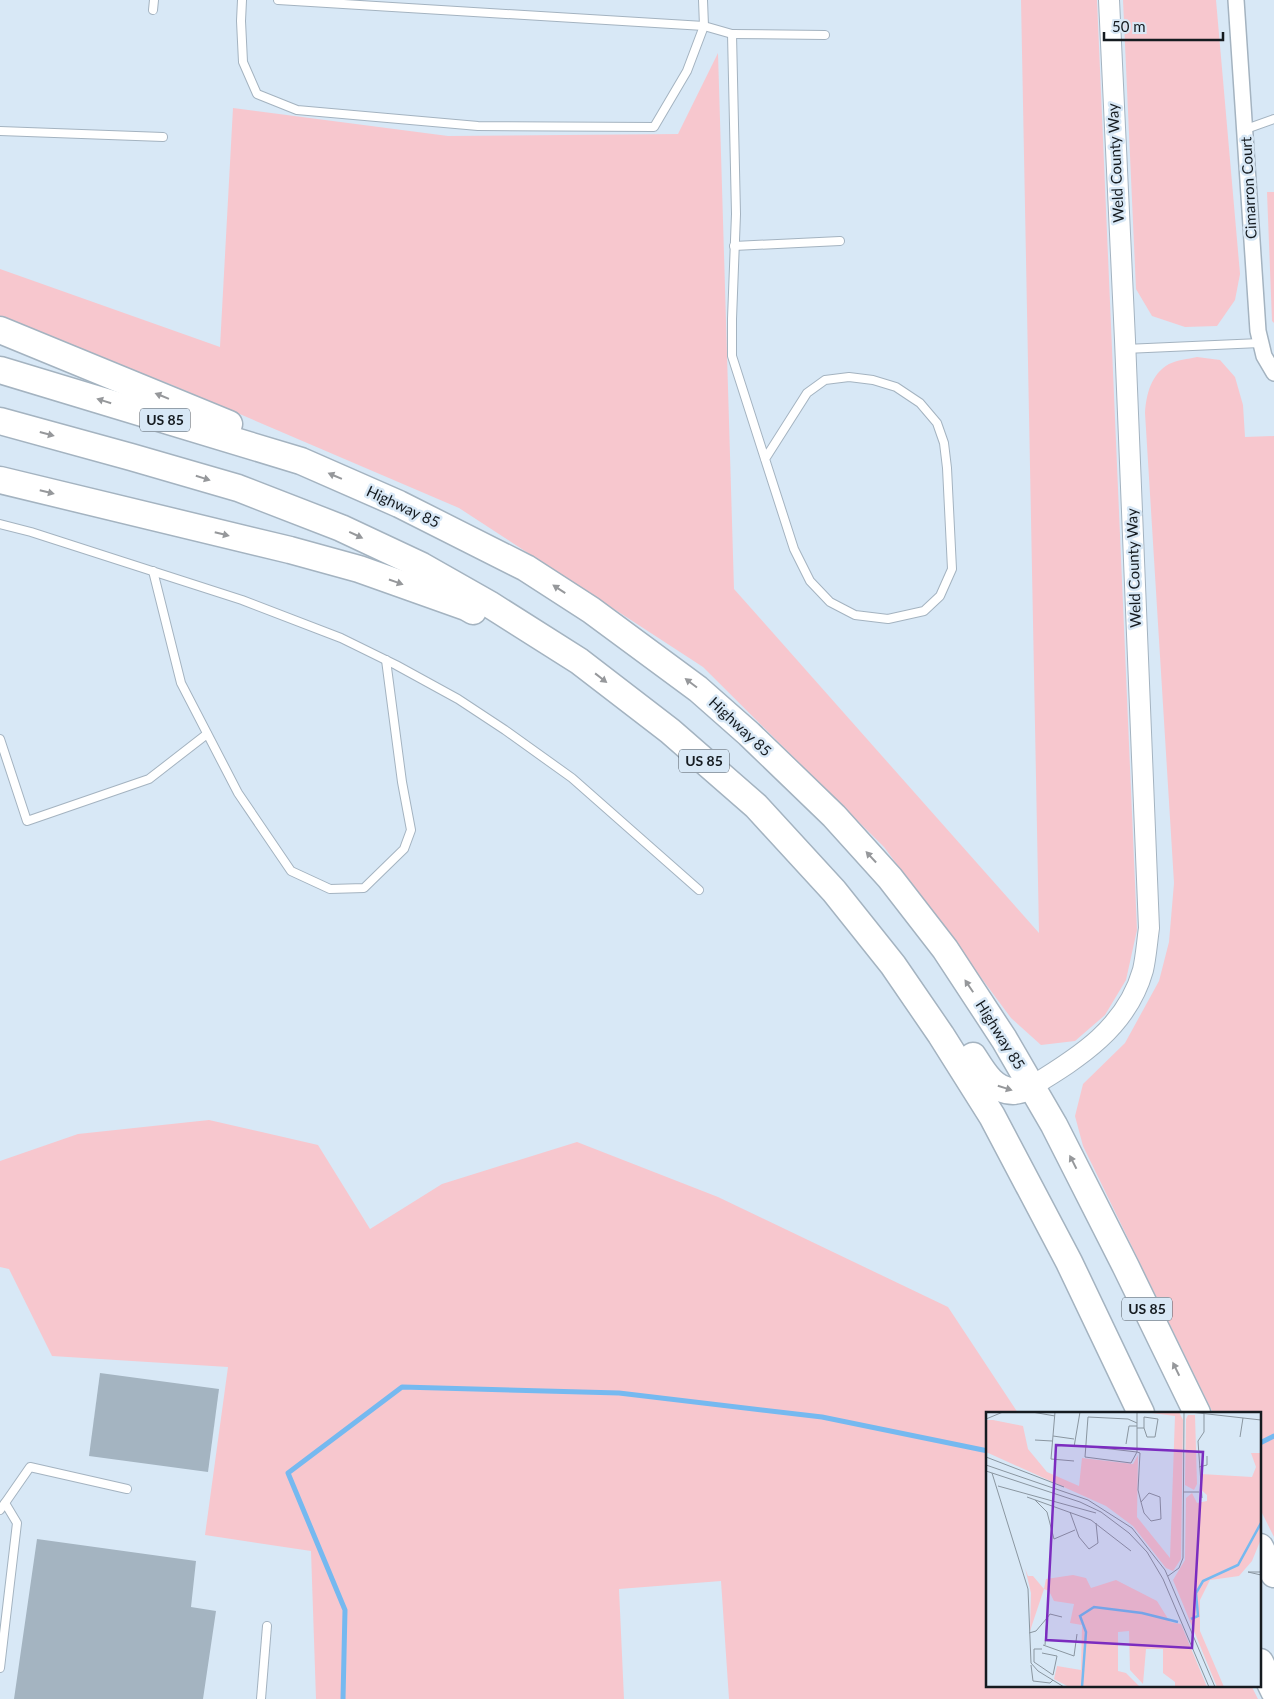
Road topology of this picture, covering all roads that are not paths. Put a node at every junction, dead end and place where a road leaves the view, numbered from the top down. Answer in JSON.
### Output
{"nodes":[{"id":1,"x":154,"y":0,"type":"edge"},
{"id":2,"x":242,"y":0,"type":"edge"},
{"id":3,"x":278,"y":0,"type":"edge"},
{"id":4,"x":702,"y":0,"type":"edge"},
{"id":5,"x":1109,"y":0,"type":"edge"},
{"id":6,"x":1236,"y":0,"type":"edge"},
{"id":7,"x":153,"y":10,"type":"dead end"},
{"id":8,"x":704,"y":26,"type":"junction"},
{"id":9,"x":732,"y":34,"type":"junction"},
{"id":10,"x":825,"y":35,"type":"dead end"},
{"id":11,"x":1274,"y":119,"type":"edge"},
{"id":12,"x":1246,"y":129,"type":"junction"},
{"id":13,"x":0,"y":131,"type":"edge"},
{"id":14,"x":163,"y":137,"type":"dead end"},
{"id":15,"x":840,"y":240,"type":"dead end"},
{"id":16,"x":734,"y":246,"type":"junction"},
{"id":17,"x":0,"y":330,"type":"edge"},
{"id":18,"x":1260,"y":343,"type":"junction"},
{"id":19,"x":1125,"y":349,"type":"junction"},
{"id":20,"x":0,"y":370,"type":"edge"},
{"id":21,"x":1274,"y":374,"type":"edge"},
{"id":22,"x":0,"y":421,"type":"edge"},
{"id":23,"x":765,"y":459,"type":"junction"},
{"id":24,"x":301,"y":461,"type":"junction"},
{"id":25,"x":0,"y":480,"type":"edge"},
{"id":26,"x":0,"y":524,"type":"edge"},
{"id":27,"x":153,"y":571,"type":"junction"},
{"id":28,"x":386,"y":660,"type":"junction"},
{"id":29,"x":579,"y":661,"type":"junction"},
{"id":30,"x":207,"y":734,"type":"junction"},
{"id":31,"x":0,"y":739,"type":"edge"},
{"id":32,"x":816,"y":871,"type":"junction"},
{"id":33,"x":699,"y":890,"type":"dead end"},
{"id":34,"x":1032,"y":1086,"type":"junction"},
{"id":35,"x":1141,"y":1412,"type":"edge"},
{"id":36,"x":1197,"y":1412,"type":"edge"},
{"id":37,"x":127,"y":1489,"type":"dead end"},
{"id":38,"x":5,"y":1503,"type":"junction"},
{"id":39,"x":0,"y":1510,"type":"edge"},
{"id":40,"x":1262,"y":1552,"type":"edge"},
{"id":41,"x":1274,"y":1574,"type":"edge"},
{"id":42,"x":267,"y":1626,"type":"dead end"},
{"id":43,"x":1262,"y":1666,"type":"edge"},
{"id":44,"x":0,"y":1668,"type":"edge"},
{"id":45,"x":1274,"y":1691,"type":"edge"},
{"id":46,"x":261,"y":1699,"type":"edge"}],
"edges":[{"from":1,"to":7,"type":"lane"},
{"from":2,"to":8,"type":"lane"},
{"from":3,"to":8,"type":"lane"},
{"from":4,"to":8,"type":"lane"},
{"from":5,"to":19,"type":"street","name":"Weld County Way"},
{"from":6,"to":12,"type":"street","name":"Cimarron Court"},
{"from":8,"to":9,"type":"lane"},
{"from":9,"to":10,"type":"lane"},
{"from":9,"to":16,"type":"lane"},
{"from":11,"to":12,"type":"lane"},
{"from":12,"to":18,"type":"street","name":"Cimarron Court"},
{"from":13,"to":14,"type":"lane"},
{"from":15,"to":16,"type":"lane"},
{"from":16,"to":23,"type":"lane"},
{"from":24,"to":17,"type":"highway","one_way":true},
{"from":18,"to":19,"type":"lane"},
{"from":18,"to":21,"type":"street","name":"Cimarron Court"},
{"from":19,"to":34,"type":"street","name":"Weld County Way"},
{"from":24,"to":20,"type":"highway","name":"Highway 85","number":"US 85","one_way":true},
{"from":22,"to":29,"type":"highway","number":"US 85","one_way":true},
{"from":23,"to":23,"type":"lane"},
{"from":34,"to":24,"type":"highway","name":"Highway 85","number":"US 85","one_way":true},
{"from":25,"to":29,"type":"highway","one_way":true},
{"from":26,"to":27,"type":"lane"},
{"from":27,"to":28,"type":"lane"},
{"from":27,"to":30,"type":"lane"},
{"from":28,"to":30,"type":"lane"},
{"from":28,"to":33,"type":"lane"},
{"from":29,"to":32,"type":"highway","number":"US 85","one_way":true},
{"from":30,"to":31,"type":"lane"},
{"from":32,"to":34,"type":"highway","one_way":true},
{"from":32,"to":35,"type":"highway","number":"US 85"},
{"from":36,"to":34,"type":"highway","name":"Highway 85","number":"US 85","one_way":true},
{"from":37,"to":38,"type":"lane"},
{"from":38,"to":39,"type":"lane"},
{"from":38,"to":44,"type":"lane"},
{"from":40,"to":41,"type":"highway"},
{"from":42,"to":46,"type":"lane"},
{"from":43,"to":45,"type":"highway"}]}
